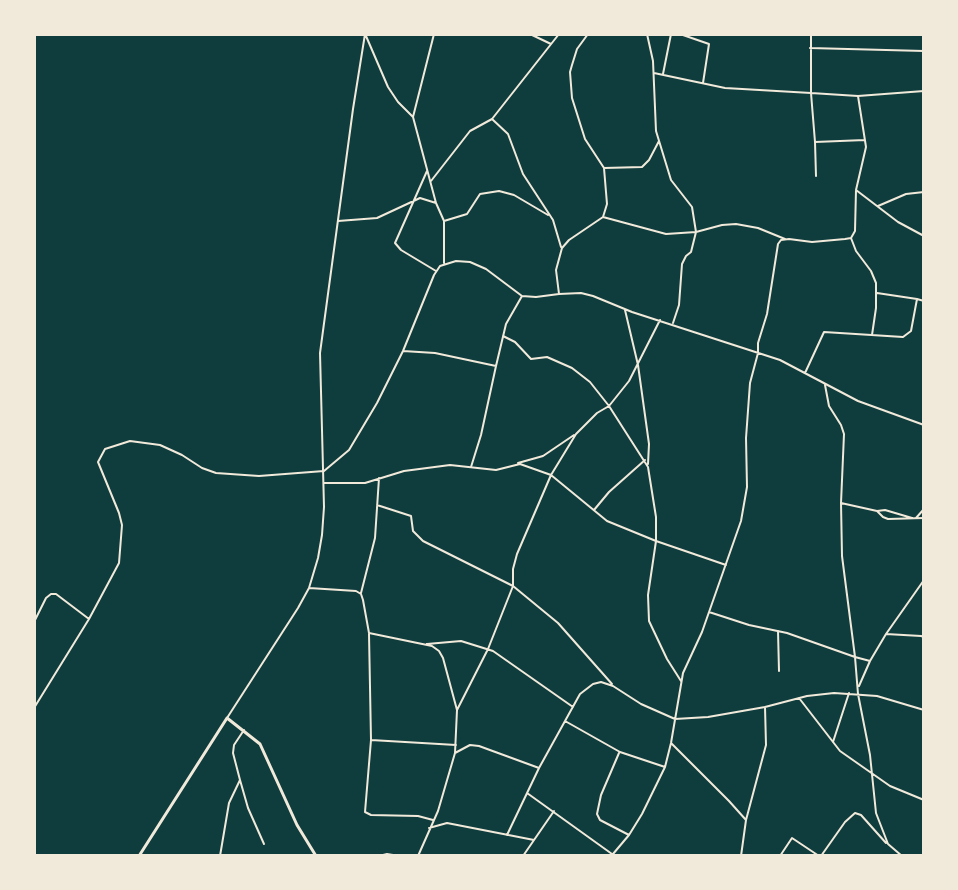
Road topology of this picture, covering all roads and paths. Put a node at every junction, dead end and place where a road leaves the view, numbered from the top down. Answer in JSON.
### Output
{"nodes":[{"id":1,"x":365,"y":34,"type":"edge"},
{"id":2,"x":434,"y":34,"type":"edge"},
{"id":3,"x":530,"y":34,"type":"edge"},
{"id":4,"x":559,"y":34,"type":"edge"},
{"id":5,"x":588,"y":34,"type":"edge"},
{"id":6,"x":647,"y":34,"type":"edge"},
{"id":7,"x":671,"y":34,"type":"edge"},
{"id":8,"x":680,"y":34,"type":"edge"},
{"id":9,"x":811,"y":34,"type":"edge"},
{"id":10,"x":551,"y":44,"type":"junction"},
{"id":11,"x":810,"y":48,"type":"junction"},
{"id":12,"x":924,"y":51,"type":"edge"},
{"id":13,"x":654,"y":73,"type":"junction"},
{"id":14,"x":663,"y":74,"type":"junction"},
{"id":15,"x":702,"y":83,"type":"junction"},
{"id":16,"x":924,"y":91,"type":"edge"},
{"id":17,"x":811,"y":93,"type":"junction"},
{"id":18,"x":858,"y":96,"type":"junction"},
{"id":19,"x":413,"y":117,"type":"junction"},
{"id":20,"x":492,"y":119,"type":"junction"},
{"id":21,"x":865,"y":140,"type":"junction"},
{"id":22,"x":659,"y":141,"type":"junction"},
{"id":23,"x":815,"y":142,"type":"junction"},
{"id":24,"x":604,"y":168,"type":"junction"},
{"id":25,"x":428,"y":169,"type":"junction"},
{"id":26,"x":816,"y":176,"type":"dead end"},
{"id":27,"x":431,"y":181,"type":"junction"},
{"id":28,"x":856,"y":190,"type":"junction"},
{"id":29,"x":924,"y":192,"type":"edge"},
{"id":30,"x":414,"y":201,"type":"junction"},
{"id":31,"x":436,"y":203,"type":"junction"},
{"id":32,"x":878,"y":206,"type":"junction"},
{"id":33,"x":550,"y":216,"type":"junction"},
{"id":34,"x":603,"y":218,"type":"junction"},
{"id":35,"x":338,"y":221,"type":"junction"},
{"id":36,"x":444,"y":221,"type":"junction"},
{"id":37,"x":696,"y":232,"type":"junction"},
{"id":38,"x":924,"y":236,"type":"edge"},
{"id":39,"x":850,"y":238,"type":"junction"},
{"id":40,"x":786,"y":240,"type":"junction"},
{"id":41,"x":562,"y":248,"type":"junction"},
{"id":42,"x":444,"y":263,"type":"junction"},
{"id":43,"x":436,"y":270,"type":"junction"},
{"id":44,"x":877,"y":293,"type":"junction"},
{"id":45,"x":559,"y":294,"type":"junction"},
{"id":46,"x":522,"y":296,"type":"junction"},
{"id":47,"x":917,"y":299,"type":"junction"},
{"id":48,"x":924,"y":301,"type":"edge"},
{"id":49,"x":624,"y":309,"type":"junction"},
{"id":50,"x":660,"y":320,"type":"junction"},
{"id":51,"x":673,"y":324,"type":"junction"},
{"id":52,"x":872,"y":335,"type":"junction"},
{"id":53,"x":503,"y":336,"type":"junction"},
{"id":54,"x":403,"y":351,"type":"junction"},
{"id":55,"x":758,"y":353,"type":"junction"},
{"id":56,"x":638,"y":365,"type":"junction"},
{"id":57,"x":496,"y":366,"type":"junction"},
{"id":58,"x":805,"y":373,"type":"junction"},
{"id":59,"x":825,"y":385,"type":"junction"},
{"id":60,"x":609,"y":406,"type":"junction"},
{"id":61,"x":924,"y":425,"type":"edge"},
{"id":62,"x":576,"y":434,"type":"junction"},
{"id":63,"x":645,"y":460,"type":"junction"},
{"id":64,"x":514,"y":464,"type":"junction"},
{"id":65,"x":471,"y":467,"type":"junction"},
{"id":66,"x":648,"y":467,"type":"junction"},
{"id":67,"x":324,"y":471,"type":"junction"},
{"id":68,"x":551,"y":475,"type":"junction"},
{"id":69,"x":380,"y":478,"type":"junction"},
{"id":70,"x":324,"y":483,"type":"junction"},
{"id":71,"x":841,"y":502,"type":"junction"},
{"id":72,"x":377,"y":505,"type":"junction"},
{"id":73,"x":924,"y":509,"type":"edge"},
{"id":74,"x":594,"y":510,"type":"junction"},
{"id":75,"x":877,"y":511,"type":"junction"},
{"id":76,"x":914,"y":518,"type":"junction"},
{"id":77,"x":924,"y":518,"type":"edge"},
{"id":78,"x":656,"y":541,"type":"junction"},
{"id":79,"x":726,"y":565,"type":"junction"},
{"id":80,"x":924,"y":580,"type":"edge"},
{"id":81,"x":513,"y":586,"type":"junction"},
{"id":82,"x":309,"y":588,"type":"junction"},
{"id":83,"x":360,"y":594,"type":"junction"},
{"id":84,"x":709,"y":612,"type":"junction"},
{"id":85,"x":89,"y":619,"type":"junction"},
{"id":86,"x":34,"y":622,"type":"edge"},
{"id":87,"x":778,"y":631,"type":"junction"},
{"id":88,"x":369,"y":633,"type":"junction"},
{"id":89,"x":886,"y":634,"type":"junction"},
{"id":90,"x":923,"y":636,"type":"edge"},
{"id":91,"x":424,"y":644,"type":"junction"},
{"id":92,"x":488,"y":649,"type":"junction"},
{"id":93,"x":855,"y":657,"type":"junction"},
{"id":94,"x":870,"y":661,"type":"junction"},
{"id":95,"x":779,"y":671,"type":"dead end"},
{"id":96,"x":681,"y":681,"type":"junction"},
{"id":97,"x":614,"y":686,"type":"junction"},
{"id":98,"x":858,"y":689,"type":"junction"},
{"id":99,"x":849,"y":693,"type":"junction"},
{"id":100,"x":858,"y":694,"type":"junction"},
{"id":101,"x":799,"y":698,"type":"junction"},
{"id":102,"x":573,"y":707,"type":"junction"},
{"id":103,"x":765,"y":707,"type":"junction"},
{"id":104,"x":34,"y":708,"type":"edge"},
{"id":105,"x":924,"y":710,"type":"edge"},
{"id":106,"x":457,"y":711,"type":"junction"},
{"id":107,"x":227,"y":718,"type":"junction"},
{"id":108,"x":675,"y":719,"type":"junction"},
{"id":109,"x":565,"y":721,"type":"junction"},
{"id":110,"x":244,"y":730,"type":"junction"},
{"id":111,"x":371,"y":740,"type":"junction"},
{"id":112,"x":671,"y":743,"type":"junction"},
{"id":113,"x":832,"y":743,"type":"junction"},
{"id":114,"x":456,"y":745,"type":"junction"},
{"id":115,"x":620,"y":752,"type":"junction"},
{"id":116,"x":455,"y":753,"type":"junction"},
{"id":117,"x":665,"y":767,"type":"junction"},
{"id":118,"x":539,"y":768,"type":"junction"},
{"id":119,"x":871,"y":773,"type":"junction"},
{"id":120,"x":240,"y":780,"type":"junction"},
{"id":121,"x":526,"y":793,"type":"junction"},
{"id":122,"x":924,"y":800,"type":"edge"},
{"id":123,"x":554,"y":812,"type":"junction"},
{"id":124,"x":746,"y":820,"type":"junction"},
{"id":125,"x":434,"y":821,"type":"junction"},
{"id":126,"x":429,"y":828,"type":"junction"},
{"id":127,"x":507,"y":835,"type":"junction"},
{"id":128,"x":628,"y":835,"type":"junction"},
{"id":129,"x":534,"y":840,"type":"junction"},
{"id":130,"x":264,"y":844,"type":"dead end"},
{"id":131,"x":888,"y":844,"type":"junction"},
{"id":132,"x":139,"y":855,"type":"edge"},
{"id":133,"x":220,"y":855,"type":"edge"},
{"id":134,"x":315,"y":855,"type":"edge"},
{"id":135,"x":379,"y":855,"type":"edge"},
{"id":136,"x":399,"y":855,"type":"edge"},
{"id":137,"x":418,"y":855,"type":"edge"},
{"id":138,"x":523,"y":855,"type":"edge"},
{"id":139,"x":613,"y":855,"type":"edge"},
{"id":140,"x":741,"y":855,"type":"edge"},
{"id":141,"x":780,"y":855,"type":"edge"},
{"id":142,"x":820,"y":855,"type":"edge"},
{"id":143,"x":899,"y":855,"type":"edge"}],
"edges":[{"from":1,"to":19,"type":"street"},
{"from":1,"to":35,"type":"street"},
{"from":2,"to":19,"type":"street"},
{"from":3,"to":10,"type":"street"},
{"from":4,"to":10,"type":"street"},
{"from":5,"to":24,"type":"street"},
{"from":6,"to":13,"type":"street"},
{"from":7,"to":14,"type":"street"},
{"from":8,"to":15,"type":"street"},
{"from":9,"to":11,"type":"street"},
{"from":10,"to":20,"type":"street"},
{"from":11,"to":12,"type":"street"},
{"from":11,"to":17,"type":"street"},
{"from":13,"to":14,"type":"street"},
{"from":13,"to":22,"type":"street"},
{"from":14,"to":15,"type":"street"},
{"from":15,"to":17,"type":"street"},
{"from":16,"to":18,"type":"street"},
{"from":17,"to":18,"type":"street"},
{"from":17,"to":23,"type":"street"},
{"from":18,"to":21,"type":"street"},
{"from":19,"to":25,"type":"street"},
{"from":20,"to":27,"type":"street"},
{"from":20,"to":33,"type":"street"},
{"from":21,"to":23,"type":"street"},
{"from":21,"to":28,"type":"street"},
{"from":22,"to":24,"type":"street"},
{"from":22,"to":37,"type":"street"},
{"from":23,"to":26,"type":"street"},
{"from":24,"to":34,"type":"street"},
{"from":25,"to":27,"type":"street"},
{"from":25,"to":30,"type":"street"},
{"from":27,"to":31,"type":"street"},
{"from":28,"to":32,"type":"street"},
{"from":28,"to":39,"type":"street"},
{"from":29,"to":32,"type":"street"},
{"from":30,"to":31,"type":"street"},
{"from":30,"to":35,"type":"street"},
{"from":30,"to":43,"type":"street"},
{"from":31,"to":36,"type":"street"},
{"from":32,"to":38,"type":"street"},
{"from":33,"to":36,"type":"street"},
{"from":33,"to":41,"type":"street"},
{"from":34,"to":37,"type":"street"},
{"from":34,"to":41,"type":"street"},
{"from":35,"to":67,"type":"street"},
{"from":36,"to":42,"type":"street"},
{"from":37,"to":40,"type":"street"},
{"from":37,"to":51,"type":"street"},
{"from":39,"to":40,"type":"street"},
{"from":39,"to":44,"type":"street"},
{"from":40,"to":55,"type":"street"},
{"from":41,"to":45,"type":"street"},
{"from":42,"to":43,"type":"street"},
{"from":42,"to":46,"type":"street"},
{"from":43,"to":54,"type":"street"},
{"from":44,"to":47,"type":"street"},
{"from":44,"to":52,"type":"street"},
{"from":45,"to":46,"type":"street"},
{"from":45,"to":49,"type":"street"},
{"from":46,"to":53,"type":"street"},
{"from":47,"to":48,"type":"street"},
{"from":47,"to":52,"type":"street"},
{"from":49,"to":50,"type":"street"},
{"from":49,"to":56,"type":"street"},
{"from":50,"to":51,"type":"street"},
{"from":50,"to":56,"type":"street"},
{"from":51,"to":55,"type":"street"},
{"from":52,"to":58,"type":"street"},
{"from":53,"to":57,"type":"street"},
{"from":53,"to":60,"type":"street"},
{"from":54,"to":57,"type":"street"},
{"from":54,"to":67,"type":"street"},
{"from":55,"to":58,"type":"street"},
{"from":55,"to":79,"type":"street"},
{"from":56,"to":60,"type":"street"},
{"from":56,"to":66,"type":"street"},
{"from":57,"to":65,"type":"street"},
{"from":58,"to":59,"type":"street"},
{"from":59,"to":61,"type":"street"},
{"from":59,"to":71,"type":"street"},
{"from":60,"to":62,"type":"street"},
{"from":60,"to":63,"type":"street"},
{"from":62,"to":64,"type":"street"},
{"from":62,"to":68,"type":"street"},
{"from":63,"to":66,"type":"street"},
{"from":63,"to":74,"type":"street"},
{"from":64,"to":65,"type":"street"},
{"from":64,"to":68,"type":"street"},
{"from":65,"to":69,"type":"street"},
{"from":66,"to":78,"type":"street"},
{"from":67,"to":70,"type":"street"},
{"from":67,"to":85,"type":"street"},
{"from":68,"to":74,"type":"street"},
{"from":68,"to":81,"type":"street"},
{"from":69,"to":70,"type":"street"},
{"from":69,"to":72,"type":"street"},
{"from":70,"to":82,"type":"street"},
{"from":71,"to":75,"type":"street"},
{"from":71,"to":93,"type":"street"},
{"from":72,"to":81,"type":"street"},
{"from":72,"to":83,"type":"street"},
{"from":73,"to":76,"type":"street"},
{"from":74,"to":78,"type":"street"},
{"from":75,"to":76,"type":"street"},
{"from":75,"to":76,"type":"street"},
{"from":76,"to":77,"type":"street"},
{"from":78,"to":79,"type":"street"},
{"from":78,"to":96,"type":"street"},
{"from":79,"to":84,"type":"street"},
{"from":80,"to":89,"type":"street"},
{"from":81,"to":92,"type":"street"},
{"from":81,"to":97,"type":"street"},
{"from":82,"to":83,"type":"street"},
{"from":82,"to":107,"type":"street"},
{"from":83,"to":88,"type":"street"},
{"from":84,"to":87,"type":"street"},
{"from":84,"to":96,"type":"street"},
{"from":85,"to":86,"type":"street"},
{"from":85,"to":104,"type":"street"},
{"from":87,"to":93,"type":"street"},
{"from":87,"to":95,"type":"street"},
{"from":88,"to":91,"type":"street"},
{"from":88,"to":111,"type":"street"},
{"from":89,"to":90,"type":"street"},
{"from":89,"to":94,"type":"street"},
{"from":91,"to":92,"type":"street"},
{"from":91,"to":106,"type":"street"},
{"from":92,"to":102,"type":"street"},
{"from":92,"to":106,"type":"street"},
{"from":93,"to":94,"type":"street"},
{"from":93,"to":98,"type":"street"},
{"from":94,"to":98,"type":"street"},
{"from":96,"to":108,"type":"street"},
{"from":97,"to":102,"type":"street"},
{"from":97,"to":108,"type":"street"},
{"from":98,"to":100,"type":"street"},
{"from":99,"to":100,"type":"street"},
{"from":99,"to":101,"type":"street"},
{"from":99,"to":113,"type":"street"},
{"from":100,"to":105,"type":"street"},
{"from":100,"to":119,"type":"street"},
{"from":101,"to":103,"type":"street"},
{"from":101,"to":113,"type":"street"},
{"from":102,"to":109,"type":"street"},
{"from":103,"to":108,"type":"street"},
{"from":103,"to":124,"type":"street"},
{"from":106,"to":114,"type":"street"},
{"from":107,"to":110,"type":"street"},
{"from":107,"to":132,"type":"street"},
{"from":108,"to":112,"type":"street"},
{"from":109,"to":115,"type":"street"},
{"from":109,"to":118,"type":"street"},
{"from":110,"to":120,"type":"street"},
{"from":110,"to":134,"type":"street"},
{"from":111,"to":114,"type":"street"},
{"from":111,"to":125,"type":"street"},
{"from":112,"to":117,"type":"street"},
{"from":112,"to":124,"type":"street"},
{"from":113,"to":119,"type":"street"},
{"from":114,"to":116,"type":"street"},
{"from":115,"to":117,"type":"street"},
{"from":115,"to":128,"type":"street"},
{"from":116,"to":118,"type":"street"},
{"from":116,"to":125,"type":"street"},
{"from":117,"to":128,"type":"street"},
{"from":118,"to":121,"type":"street"},
{"from":119,"to":122,"type":"street"},
{"from":119,"to":131,"type":"street"},
{"from":120,"to":130,"type":"street"},
{"from":120,"to":133,"type":"street"},
{"from":121,"to":123,"type":"street"},
{"from":121,"to":127,"type":"street"},
{"from":123,"to":129,"type":"street"},
{"from":123,"to":139,"type":"street"},
{"from":124,"to":140,"type":"street"},
{"from":125,"to":126,"type":"street"},
{"from":126,"to":127,"type":"street"},
{"from":126,"to":137,"type":"street"},
{"from":127,"to":129,"type":"street"},
{"from":128,"to":139,"type":"street"},
{"from":129,"to":138,"type":"street"},
{"from":131,"to":142,"type":"street"},
{"from":131,"to":143,"type":"street"},
{"from":135,"to":136,"type":"street"},
{"from":141,"to":142,"type":"street"}]}
